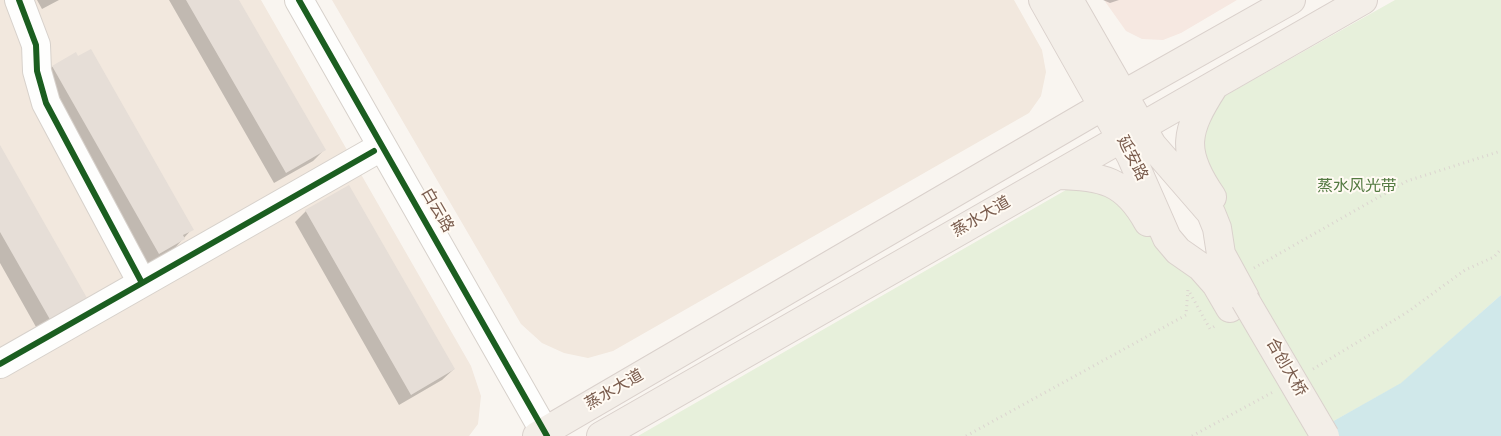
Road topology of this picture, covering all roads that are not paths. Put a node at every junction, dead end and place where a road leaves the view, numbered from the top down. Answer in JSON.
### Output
{"nodes":[{"id":1,"x":19,"y":0,"type":"edge"},
{"id":2,"x":288,"y":0,"type":"edge"},
{"id":3,"x":299,"y":0,"type":"edge"},
{"id":4,"x":1043,"y":0,"type":"edge"},
{"id":5,"x":1069,"y":0,"type":"edge"},
{"id":6,"x":1290,"y":0,"type":"edge"},
{"id":7,"x":1363,"y":0,"type":"edge"},
{"id":8,"x":1216,"y":84,"type":"junction"},
{"id":9,"x":1113,"y":100,"type":"junction"},
{"id":10,"x":1131,"y":132,"type":"junction"},
{"id":11,"x":374,"y":151,"type":"junction"},
{"id":12,"x":1057,"y":175,"type":"junction"},
{"id":13,"x":1203,"y":270,"type":"junction"},
{"id":14,"x":142,"y":283,"type":"junction"},
{"id":15,"x":1238,"y":304,"type":"junction"},
{"id":16,"x":0,"y":364,"type":"edge"},
{"id":17,"x":540,"y":435,"type":"edge"},
{"id":18,"x":601,"y":436,"type":"edge"},
{"id":19,"x":1306,"y":436,"type":"edge"},
{"id":20,"x":1325,"y":436,"type":"edge"}],
"edges":[{"from":1,"to":14,"type":"street"},
{"from":2,"to":11,"type":"street","name":"白云路"},
{"from":3,"to":17,"type":"street","name":"白云路"},
{"from":4,"to":9,"type":"main road","name":"延安路"},
{"from":5,"to":9,"type":"main road","name":"延安路"},
{"from":6,"to":9,"type":"main road","name":"蒸水大道"},
{"from":7,"to":8,"type":"main road","name":"蒸水大道"},
{"from":8,"to":10,"type":"main road","name":"蒸水大道"},
{"from":8,"to":13,"type":"main road"},
{"from":9,"to":10,"type":"main road","name":"延安路"},
{"from":9,"to":17,"type":"main road","name":"蒸水大道"},
{"from":10,"to":12,"type":"main road","name":"蒸水大道"},
{"from":10,"to":13,"type":"main road","name":"延安路"},
{"from":10,"to":13,"type":"main road","name":"延安路"},
{"from":11,"to":14,"type":"street"},
{"from":11,"to":17,"type":"street","name":"白云路"},
{"from":12,"to":13,"type":"main road"},
{"from":12,"to":18,"type":"main road","name":"蒸水大道"},
{"from":13,"to":15,"type":"main road","name":"延安路"},
{"from":14,"to":16,"type":"street"},
{"from":15,"to":19,"type":"main road","name":"合创大桥"},
{"from":15,"to":20,"type":"main road","name":"合创大桥","bridge":true}]}
